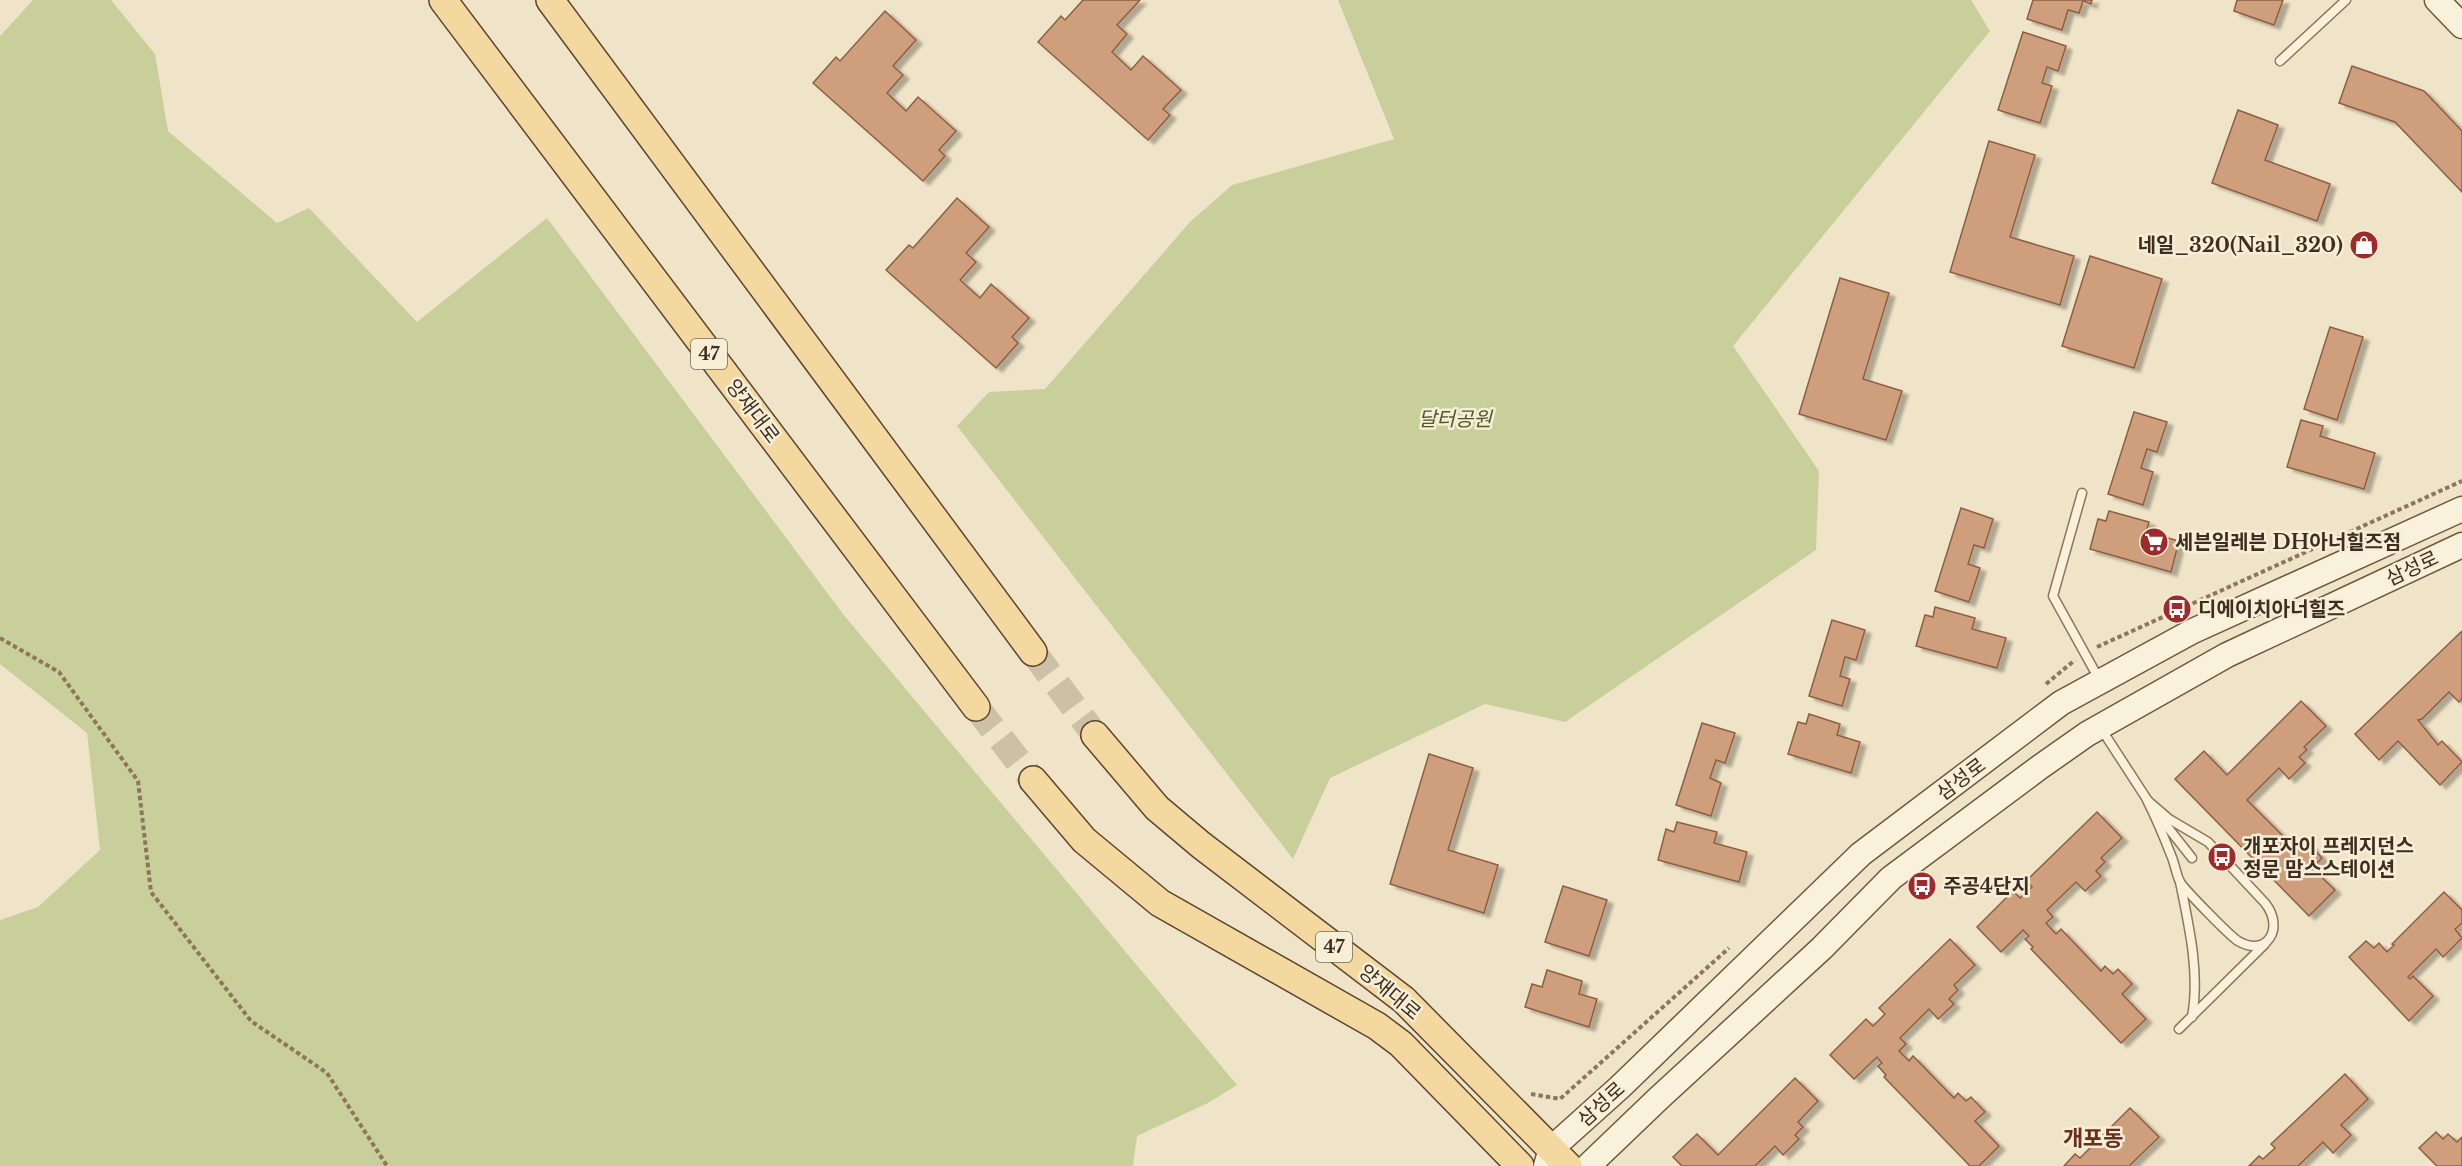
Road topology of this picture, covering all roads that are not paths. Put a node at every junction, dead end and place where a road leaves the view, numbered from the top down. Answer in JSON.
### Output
{"nodes":[{"id":1,"x":443,"y":0,"type":"edge"},
{"id":2,"x":550,"y":0,"type":"edge"},
{"id":3,"x":2346,"y":0,"type":"edge"},
{"id":4,"x":2437,"y":0,"type":"edge"},
{"id":5,"x":2462,"y":26,"type":"edge"},
{"id":6,"x":2280,"y":61,"type":"dead end"},
{"id":7,"x":2082,"y":493,"type":"dead end"},
{"id":8,"x":2462,"y":508,"type":"edge"},
{"id":9,"x":2462,"y":545,"type":"edge"},
{"id":10,"x":1033,"y":652,"type":"tunnel mouth"},
{"id":11,"x":2101,"y":682,"type":"junction"},
{"id":12,"x":976,"y":707,"type":"tunnel mouth"},
{"id":13,"x":2100,"y":727,"type":"junction"},
{"id":14,"x":1095,"y":735,"type":"tunnel mouth"},
{"id":15,"x":1034,"y":780,"type":"tunnel mouth"},
{"id":16,"x":2147,"y":801,"type":"junction"},
{"id":17,"x":2192,"y":858,"type":"dead end"},
{"id":18,"x":2180,"y":882,"type":"junction"},
{"id":19,"x":2268,"y":941,"type":"junction"},
{"id":20,"x":2192,"y":1017,"type":"junction"},
{"id":21,"x":2179,"y":1029,"type":"dead end"},
{"id":22,"x":1555,"y":1160,"type":"edge"},
{"id":23,"x":1520,"y":1166,"type":"edge"},
{"id":24,"x":1588,"y":1166,"type":"edge"}],
"edges":[{"from":1,"to":12,"type":"main road","name":"양재대로","number":"47"},
{"from":2,"to":10,"type":"main road"},
{"from":3,"to":6,"type":"lane"},
{"from":4,"to":5,"type":"main road"},
{"from":7,"to":11,"type":"lane"},
{"from":8,"to":11,"type":"main road","name":"삼성로"},
{"from":9,"to":13,"type":"main road","name":"삼성로"},
{"from":11,"to":22,"type":"main road","name":"삼성로"},
{"from":13,"to":16,"type":"lane"},
{"from":13,"to":24,"type":"main road","name":"삼성로"},
{"from":14,"to":22,"type":"main road","name":"양재대로","number":"47"},
{"from":15,"to":23,"type":"main road","name":"양재대로","number":"47"},
{"from":16,"to":17,"type":"lane"},
{"from":16,"to":18,"type":"lane"},
{"from":16,"to":19,"type":"lane"},
{"from":18,"to":19,"type":"lane"},
{"from":18,"to":20,"type":"lane"},
{"from":19,"to":20,"type":"lane"},
{"from":20,"to":21,"type":"lane"}]}
